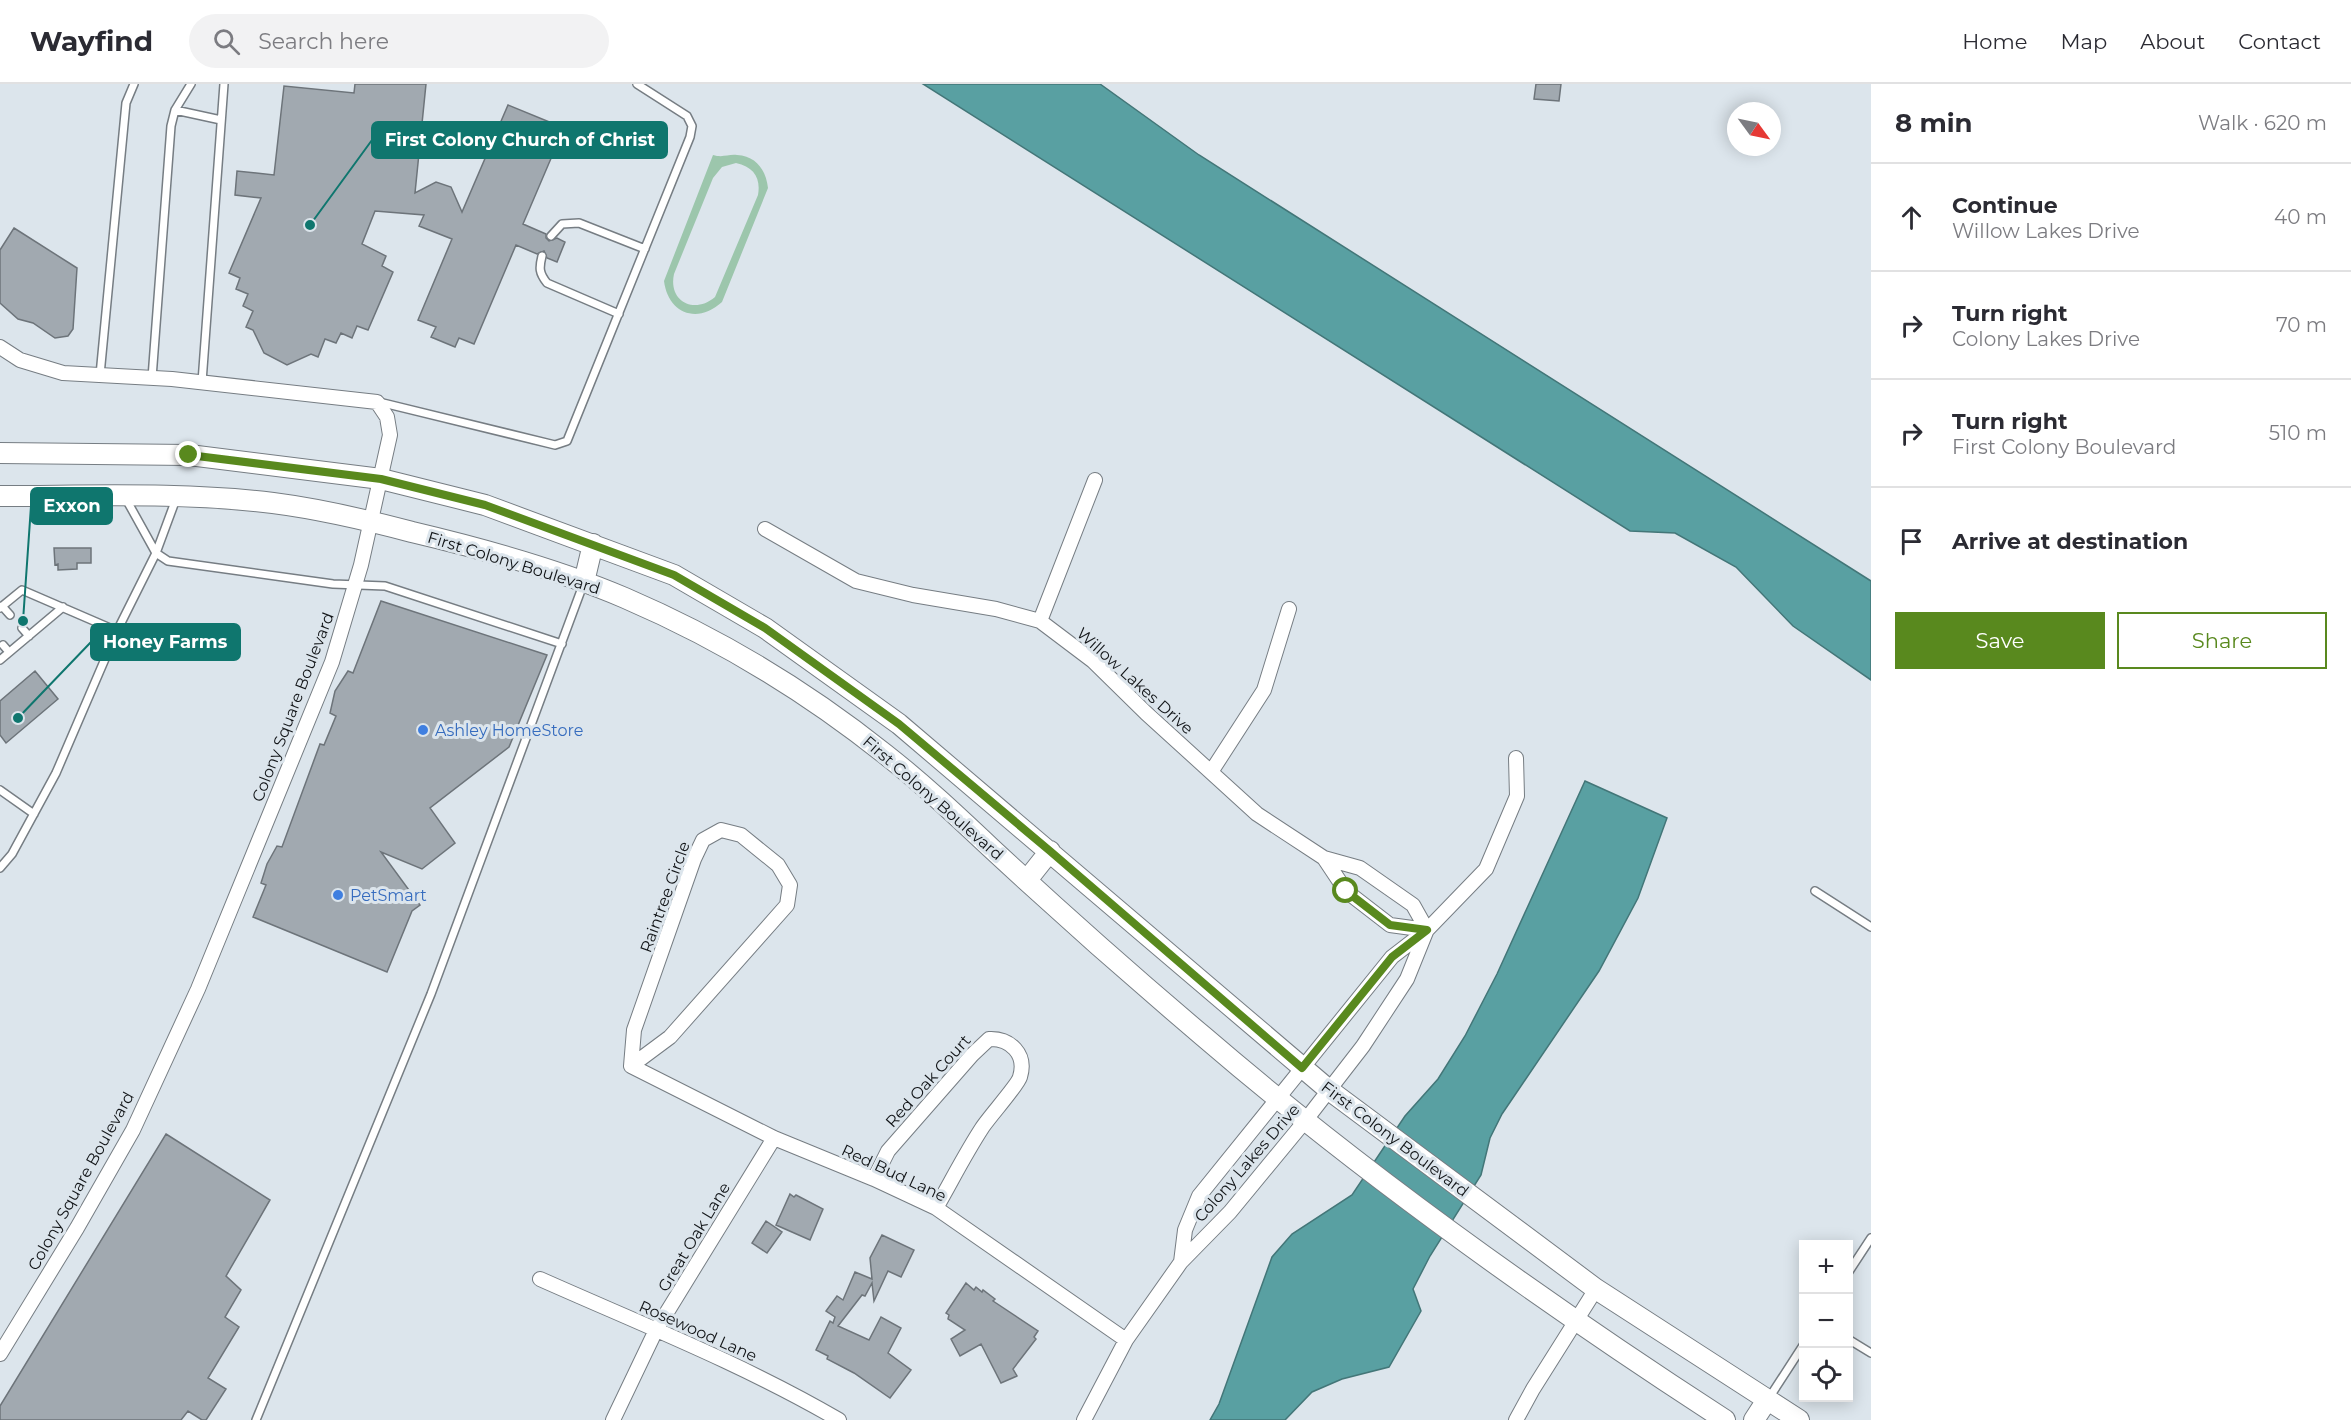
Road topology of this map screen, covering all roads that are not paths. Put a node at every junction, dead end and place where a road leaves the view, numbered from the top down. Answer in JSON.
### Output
{"nodes":[{"id":1,"x":134,"y":84,"type":"edge"},
{"id":2,"x":191,"y":84,"type":"edge"},
{"id":3,"x":224,"y":84,"type":"edge"},
{"id":4,"x":637,"y":84,"type":"edge"},
{"id":5,"x":175,"y":110,"type":"junction"},
{"id":6,"x":221,"y":120,"type":"junction"},
{"id":7,"x":551,"y":236,"type":"dead end"},
{"id":8,"x":645,"y":249,"type":"junction"},
{"id":9,"x":542,"y":256,"type":"dead end"},
{"id":10,"x":619,"y":314,"type":"junction"},
{"id":11,"x":0,"y":347,"type":"edge"},
{"id":12,"x":100,"y":375,"type":"junction"},
{"id":13,"x":152,"y":378,"type":"junction"},
{"id":14,"x":202,"y":382,"type":"junction"},
{"id":15,"x":377,"y":402,"type":"junction"},
{"id":16,"x":0,"y":453,"type":"edge"},
{"id":17,"x":381,"y":479,"type":"junction"},
{"id":18,"x":1095,"y":480,"type":"dead end"},
{"id":19,"x":0,"y":496,"type":"edge"},
{"id":20,"x":125,"y":496,"type":"junction"},
{"id":21,"x":177,"y":496,"type":"junction"},
{"id":22,"x":371,"y":521,"type":"junction"},
{"id":23,"x":765,"y":529,"type":"dead end"},
{"id":24,"x":593,"y":544,"type":"junction"},
{"id":25,"x":156,"y":553,"type":"junction"},
{"id":26,"x":584,"y":582,"type":"junction"},
{"id":27,"x":356,"y":585,"type":"junction"},
{"id":28,"x":1,"y":607,"type":"edge"},
{"id":29,"x":63,"y":607,"type":"junction"},
{"id":30,"x":1289,"y":609,"type":"dead end"},
{"id":31,"x":10,"y":615,"type":"dead end"},
{"id":32,"x":1040,"y":621,"type":"junction"},
{"id":33,"x":22,"y":628,"type":"dead end"},
{"id":34,"x":117,"y":630,"type":"junction"},
{"id":35,"x":29,"y":636,"type":"junction"},
{"id":36,"x":562,"y":644,"type":"junction"},
{"id":37,"x":3,"y":645,"type":"dead end"},
{"id":38,"x":9,"y":652,"type":"junction"},
{"id":39,"x":0,"y":660,"type":"edge"},
{"id":40,"x":1516,"y":758,"type":"dead end"},
{"id":41,"x":1211,"y":772,"type":"junction"},
{"id":42,"x":0,"y":790,"type":"edge"},
{"id":43,"x":34,"y":814,"type":"junction"},
{"id":44,"x":1050,"y":851,"type":"junction"},
{"id":45,"x":1324,"y":858,"type":"junction"},
{"id":46,"x":0,"y":868,"type":"edge"},
{"id":47,"x":1027,"y":880,"type":"junction"},
{"id":48,"x":1815,"y":891,"type":"dead end"},
{"id":49,"x":1871,"y":927,"type":"edge"},
{"id":50,"x":1427,"y":930,"type":"junction"},
{"id":51,"x":631,"y":1066,"type":"junction"},
{"id":52,"x":1302,"y":1068,"type":"junction"},
{"id":53,"x":1329,"y":1090,"type":"junction"},
{"id":54,"x":1278,"y":1098,"type":"junction"},
{"id":55,"x":1305,"y":1121,"type":"junction"},
{"id":56,"x":774,"y":1138,"type":"junction"},
{"id":57,"x":874,"y":1179,"type":"junction"},
{"id":58,"x":936,"y":1208,"type":"junction"},
{"id":59,"x":1871,"y":1238,"type":"edge"},
{"id":60,"x":1181,"y":1262,"type":"junction"},
{"id":61,"x":1853,"y":1266,"type":"edge"},
{"id":62,"x":540,"y":1279,"type":"dead end"},
{"id":63,"x":1596,"y":1289,"type":"junction"},
{"id":64,"x":1575,"y":1322,"type":"junction"},
{"id":65,"x":656,"y":1330,"type":"junction"},
{"id":66,"x":1126,"y":1340,"type":"junction"},
{"id":67,"x":1871,"y":1341,"type":"edge"},
{"id":68,"x":1853,"y":1342,"type":"edge"},
{"id":69,"x":1800,"y":1348,"type":"edge"},
{"id":70,"x":1868,"y":1352,"type":"edge"},
{"id":71,"x":0,"y":1354,"type":"edge"},
{"id":72,"x":1767,"y":1400,"type":"junction"},
{"id":73,"x":256,"y":1420,"type":"edge"},
{"id":74,"x":613,"y":1420,"type":"edge"},
{"id":75,"x":839,"y":1420,"type":"edge"},
{"id":76,"x":1084,"y":1420,"type":"edge"},
{"id":77,"x":1516,"y":1420,"type":"edge"},
{"id":78,"x":1725,"y":1420,"type":"edge"},
{"id":79,"x":1754,"y":1420,"type":"edge"},
{"id":80,"x":1799,"y":1420,"type":"edge"}],
"edges":[{"from":1,"to":12,"type":"lane"},
{"from":2,"to":5,"type":"lane"},
{"from":3,"to":6,"type":"lane"},
{"from":4,"to":8,"type":"lane"},
{"from":5,"to":6,"type":"lane"},
{"from":5,"to":13,"type":"lane"},
{"from":6,"to":14,"type":"lane"},
{"from":7,"to":8,"type":"lane"},
{"from":8,"to":10,"type":"lane"},
{"from":9,"to":10,"type":"lane"},
{"from":10,"to":15,"type":"lane"},
{"from":11,"to":12,"type":"street"},
{"from":12,"to":13,"type":"street"},
{"from":13,"to":14,"type":"street"},
{"from":14,"to":15,"type":"street"},
{"from":15,"to":17,"type":"street","name":"Colony Square Boulevard"},
{"from":16,"to":17,"type":"main road","name":"First Colony Boulevard"},
{"from":17,"to":22,"type":"street","name":"Colony Square Boulevard"},
{"from":17,"to":24,"type":"main road","name":"First Colony Boulevard"},
{"from":18,"to":32,"type":"street"},
{"from":19,"to":20,"type":"main road","name":"First Colony Boulevard"},
{"from":20,"to":21,"type":"main road","name":"First Colony Boulevard"},
{"from":20,"to":25,"type":"lane"},
{"from":21,"to":22,"type":"main road","name":"First Colony Boulevard"},
{"from":21,"to":25,"type":"lane"},
{"from":22,"to":26,"type":"main road","name":"First Colony Boulevard"},
{"from":22,"to":27,"type":"street","name":"Colony Square Boulevard"},
{"from":23,"to":32,"type":"street","name":"Willow Lakes Drive"},
{"from":24,"to":26,"type":"main road"},
{"from":24,"to":44,"type":"main road","name":"First Colony Boulevard"},
{"from":25,"to":27,"type":"lane"},
{"from":25,"to":34,"type":"lane"},
{"from":26,"to":36,"type":"lane"},
{"from":26,"to":47,"type":"main road","name":"First Colony Boulevard"},
{"from":27,"to":36,"type":"lane"},
{"from":27,"to":71,"type":"street","name":"Colony Square Boulevard"},
{"from":28,"to":29,"type":"lane"},
{"from":28,"to":31,"type":"lane"},
{"from":29,"to":34,"type":"lane"},
{"from":29,"to":35,"type":"lane"},
{"from":30,"to":41,"type":"street"},
{"from":32,"to":41,"type":"street","name":"Willow Lakes Drive"},
{"from":33,"to":35,"type":"lane"},
{"from":34,"to":43,"type":"lane"},
{"from":35,"to":38,"type":"lane"},
{"from":36,"to":73,"type":"lane"},
{"from":37,"to":38,"type":"lane"},
{"from":38,"to":39,"type":"lane"},
{"from":40,"to":50,"type":"street","name":"Colony Lakes Drive"},
{"from":41,"to":45,"type":"street","name":"Willow Lakes Drive"},
{"from":42,"to":43,"type":"lane"},
{"from":43,"to":46,"type":"lane"},
{"from":44,"to":47,"type":"main road"},
{"from":44,"to":52,"type":"main road","name":"First Colony Boulevard"},
{"from":45,"to":50,"type":"street","name":"Willow Lakes Drive"},
{"from":45,"to":50,"type":"street","name":"Willow Lakes Drive"},
{"from":47,"to":54,"type":"main road","name":"First Colony Boulevard"},
{"from":48,"to":49,"type":"lane"},
{"from":50,"to":52,"type":"street","name":"Colony Lakes Drive"},
{"from":50,"to":53,"type":"street","name":"Colony Lakes Drive"},
{"from":51,"to":51,"type":"street","name":"Raintree Circle"},
{"from":51,"to":56,"type":"street","name":"Red Bud Lane"},
{"from":52,"to":53,"type":"main road","name":"First Colony Boulevard"},
{"from":52,"to":54,"type":"street","name":"Colony Lakes Drive"},
{"from":53,"to":55,"type":"street","name":"Colony Lakes Drive"},
{"from":53,"to":63,"type":"main road","name":"First Colony Boulevard"},
{"from":54,"to":55,"type":"main road","name":"First Colony Boulevard"},
{"from":54,"to":60,"type":"street","name":"Colony Lakes Drive"},
{"from":55,"to":60,"type":"street","name":"Colony Lakes Drive"},
{"from":55,"to":64,"type":"main road","name":"First Colony Boulevard"},
{"from":56,"to":57,"type":"street","name":"Red Bud Lane"},
{"from":56,"to":65,"type":"street","name":"Great Oak Lane"},
{"from":57,"to":58,"type":"street","name":"Red Bud Lane"},
{"from":57,"to":58,"type":"street","name":"Red Oak Court"},
{"from":58,"to":66,"type":"street","name":"Red Bud Lane"},
{"from":59,"to":61,"type":"lane"},
{"from":60,"to":66,"type":"street","name":"Colony Lakes Drive"},
{"from":62,"to":65,"type":"street","name":"Rosewood Lane"},
{"from":63,"to":64,"type":"street"},
{"from":63,"to":72,"type":"main road","name":"First Colony Boulevard"},
{"from":64,"to":77,"type":"street"},
{"from":64,"to":78,"type":"main road","name":"First Colony Boulevard"},
{"from":65,"to":74,"type":"street","name":"Great Oak Lane"},
{"from":65,"to":75,"type":"street","name":"Rosewood Lane"},
{"from":66,"to":76,"type":"street","name":"Colony Lakes Drive"},
{"from":67,"to":70,"type":"lane"},
{"from":68,"to":70,"type":"lane"},
{"from":69,"to":72,"type":"lane"},
{"from":72,"to":79,"type":"main road"},
{"from":72,"to":80,"type":"main road","name":"First Colony Boulevard"}]}
